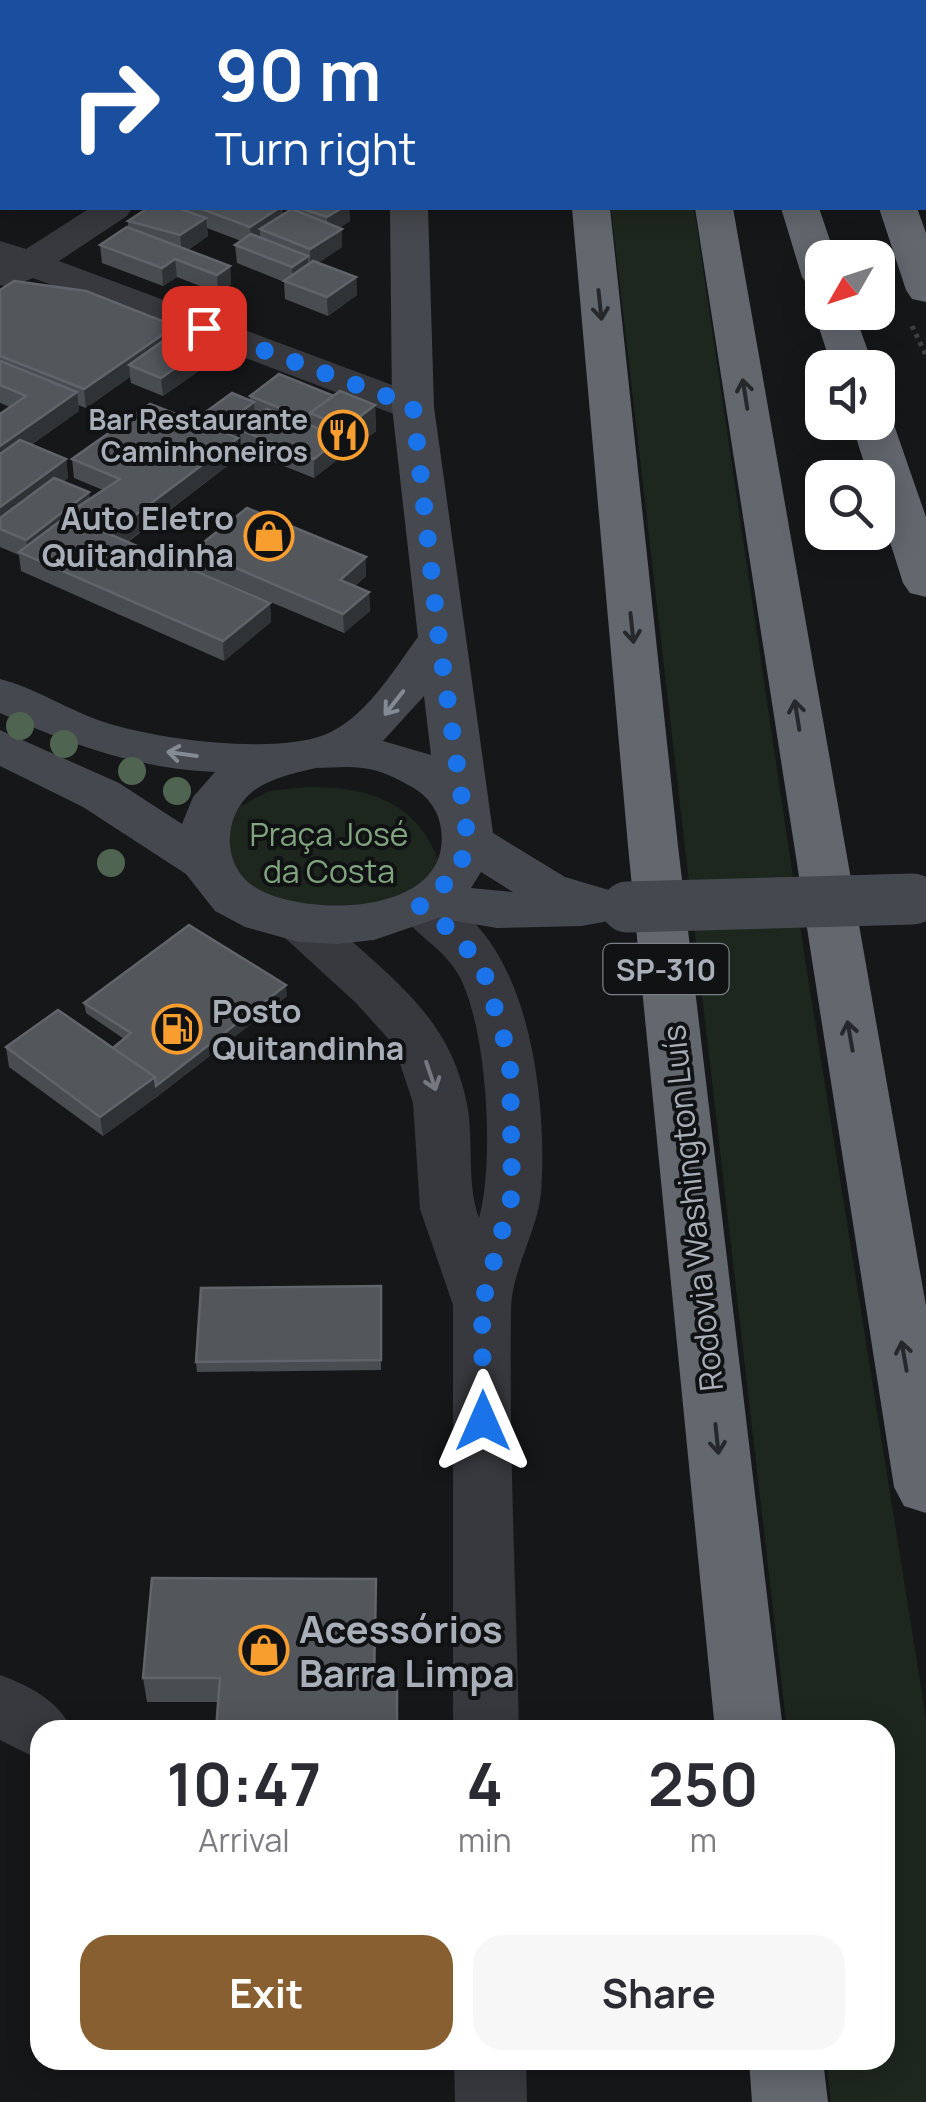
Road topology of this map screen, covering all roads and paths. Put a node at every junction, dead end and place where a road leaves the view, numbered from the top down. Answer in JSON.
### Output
{"nodes":[{"id":1,"x":110,"y":210,"type":"edge"},
{"id":2,"x":409,"y":210,"type":"edge"},
{"id":3,"x":591,"y":210,"type":"edge"},
{"id":4,"x":714,"y":210,"type":"edge"},
{"id":5,"x":801,"y":210,"type":"edge"},
{"id":6,"x":899,"y":210,"type":"edge"},
{"id":7,"x":810,"y":240,"type":"edge"},
{"id":8,"x":10,"y":266,"type":"edge"},
{"id":9,"x":926,"y":290,"type":"edge"},
{"id":10,"x":413,"y":406,"type":"junction"},
{"id":11,"x":878,"y":440,"type":"edge"},
{"id":12,"x":926,"y":584,"type":"edge"},
{"id":13,"x":439,"y":640,"type":"junction"},
{"id":14,"x":0,"y":694,"type":"edge"},
{"id":15,"x":0,"y":746,"type":"edge"},
{"id":16,"x":334,"y":750,"type":"junction"},
{"id":17,"x":280,"y":760,"type":"junction"},
{"id":18,"x":465,"y":825,"type":"junction"},
{"id":19,"x":206,"y":864,"type":"junction"},
{"id":20,"x":920,"y":900,"type":"edge"},
{"id":21,"x":425,"y":903,"type":"junction"},
{"id":22,"x":614,"y":907,"type":"junction"},
{"id":23,"x":302,"y":925,"type":"junction"},
{"id":24,"x":482,"y":1304,"type":"junction"},
{"id":25,"x":926,"y":1487,"type":"edge"},
{"id":26,"x":0,"y":1704,"type":"edge"},
{"id":27,"x":486,"y":1720,"type":"edge"},
{"id":28,"x":749,"y":1720,"type":"edge"},
{"id":29,"x":30,"y":1724,"type":"edge"},
{"id":30,"x":490,"y":2070,"type":"edge"},
{"id":31,"x":787,"y":2070,"type":"edge"},
{"id":32,"x":491,"y":2102,"type":"edge"},
{"id":33,"x":790,"y":2102,"type":"edge"}],
"edges":[{"from":1,"to":8,"type":"street"},
{"from":2,"to":10,"type":"main road"},
{"from":3,"to":28,"type":"highway","name":"Rodovia Washington Luís","number":"SP-310","one_way":true},
{"from":25,"to":4,"type":"highway","one_way":true},
{"from":5,"to":7,"type":"highway"},
{"from":6,"to":9,"type":"highway"},
{"from":8,"to":10,"type":"street"},
{"from":10,"to":13,"type":"main road"},
{"from":11,"to":12,"type":"highway"},
{"from":13,"to":16,"type":"main road","one_way":true},
{"from":13,"to":18,"type":"main road"},
{"from":17,"to":14,"type":"main road","one_way":true},
{"from":15,"to":19,"type":"main road"},
{"from":16,"to":17,"type":"main road"},
{"from":16,"to":18,"type":"main road"},
{"from":17,"to":19,"type":"main road"},
{"from":18,"to":21,"type":"main road"},
{"from":18,"to":22,"type":"main road"},
{"from":19,"to":23,"type":"main road"},
{"from":20,"to":22,"type":"main road","bridge":true},
{"from":21,"to":22,"type":"main road"},
{"from":21,"to":23,"type":"main road"},
{"from":21,"to":24,"type":"street"},
{"from":23,"to":24,"type":"street","one_way":true},
{"from":24,"to":27,"type":"street"},
{"from":26,"to":29,"type":"street"},
{"from":30,"to":32,"type":"street"},
{"from":31,"to":33,"type":"highway"}]}
